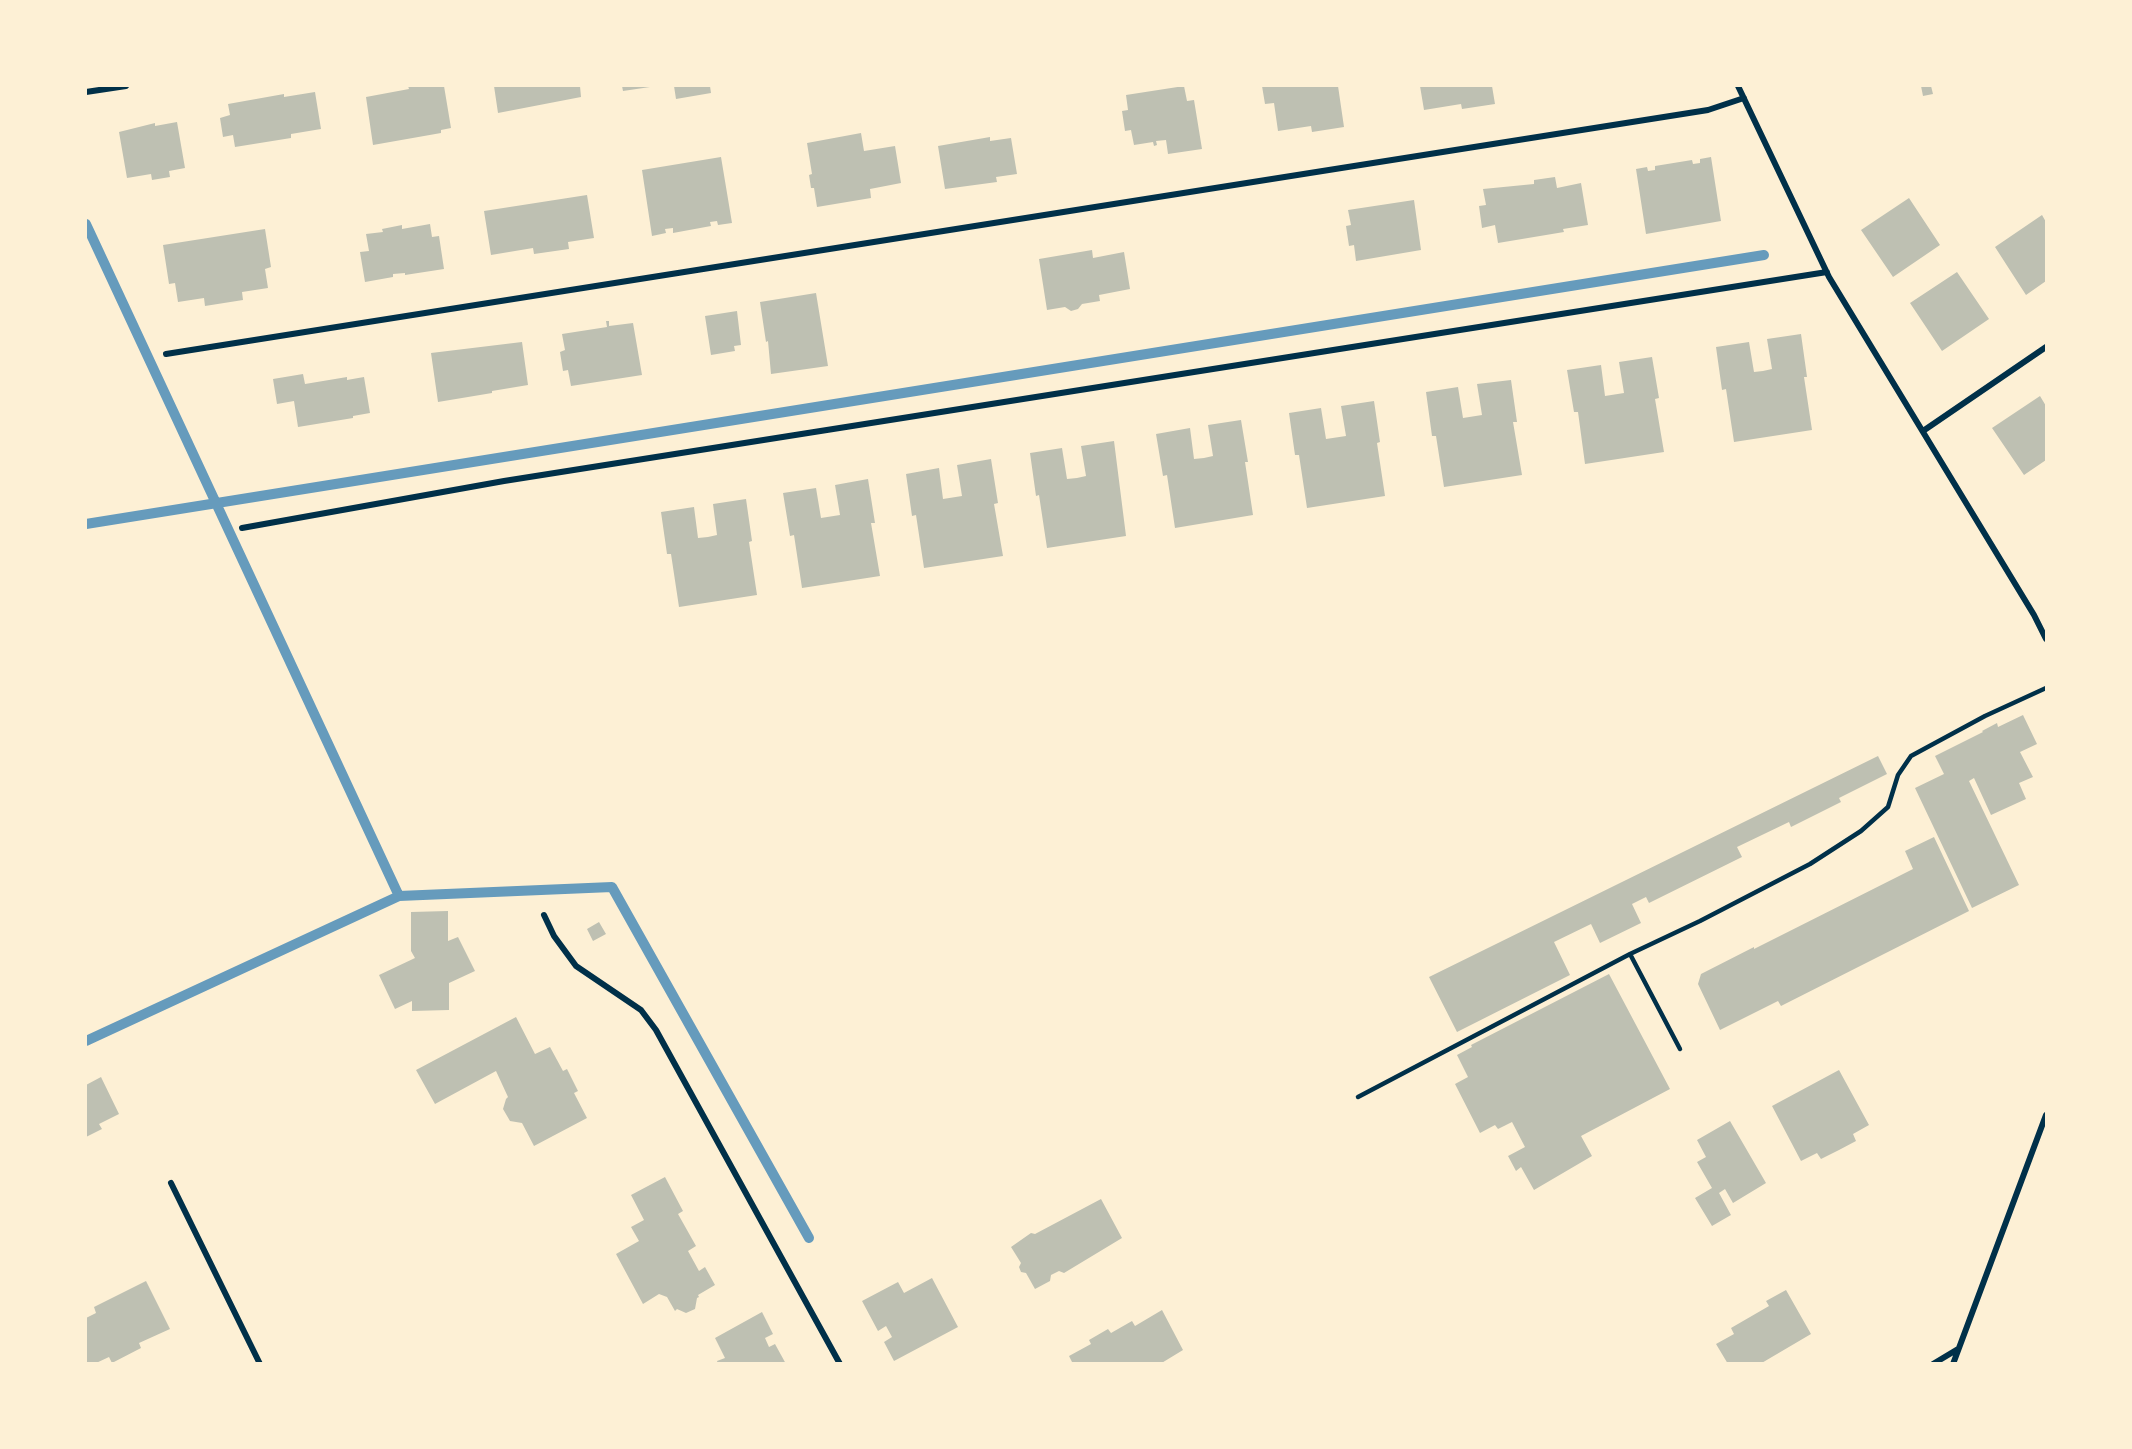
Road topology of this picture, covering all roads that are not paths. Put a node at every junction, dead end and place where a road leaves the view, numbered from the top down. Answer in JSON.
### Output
{"nodes":[{"id":1,"x":126,"y":86,"type":"edge"},
{"id":2,"x":1738,"y":86,"type":"edge"},
{"id":3,"x":86,"y":92,"type":"edge"},
{"id":4,"x":1744,"y":98,"type":"junction"},
{"id":5,"x":1827,"y":272,"type":"junction"},
{"id":6,"x":2046,"y":347,"type":"edge"},
{"id":7,"x":166,"y":354,"type":"dead end"},
{"id":8,"x":1923,"y":431,"type":"junction"},
{"id":9,"x":242,"y":528,"type":"dead end"},
{"id":10,"x":2046,"y":639,"type":"edge"},
{"id":11,"x":2046,"y":688,"type":"edge"},
{"id":12,"x":544,"y":915,"type":"dead end"},
{"id":13,"x":1630,"y":954,"type":"junction"},
{"id":14,"x":1680,"y":1049,"type":"dead end"},
{"id":15,"x":1358,"y":1097,"type":"dead end"},
{"id":16,"x":2046,"y":1115,"type":"edge"},
{"id":17,"x":171,"y":1183,"type":"dead end"},
{"id":18,"x":1958,"y":1349,"type":"junction"},
{"id":19,"x":260,"y":1364,"type":"edge"},
{"id":20,"x":840,"y":1364,"type":"edge"},
{"id":21,"x":1933,"y":1364,"type":"edge"},
{"id":22,"x":1953,"y":1364,"type":"edge"}],
"edges":[{"from":1,"to":3,"type":"street"},
{"from":2,"to":4,"type":"street"},
{"from":4,"to":5,"type":"street"},
{"from":4,"to":7,"type":"street"},
{"from":5,"to":8,"type":"street"},
{"from":5,"to":9,"type":"street"},
{"from":6,"to":8,"type":"street"},
{"from":8,"to":10,"type":"street"},
{"from":11,"to":13,"type":"lane"},
{"from":12,"to":20,"type":"street"},
{"from":13,"to":14,"type":"lane"},
{"from":13,"to":15,"type":"lane"},
{"from":16,"to":18,"type":"street"},
{"from":17,"to":19,"type":"street"},
{"from":18,"to":21,"type":"street"},
{"from":18,"to":22,"type":"street"}]}
